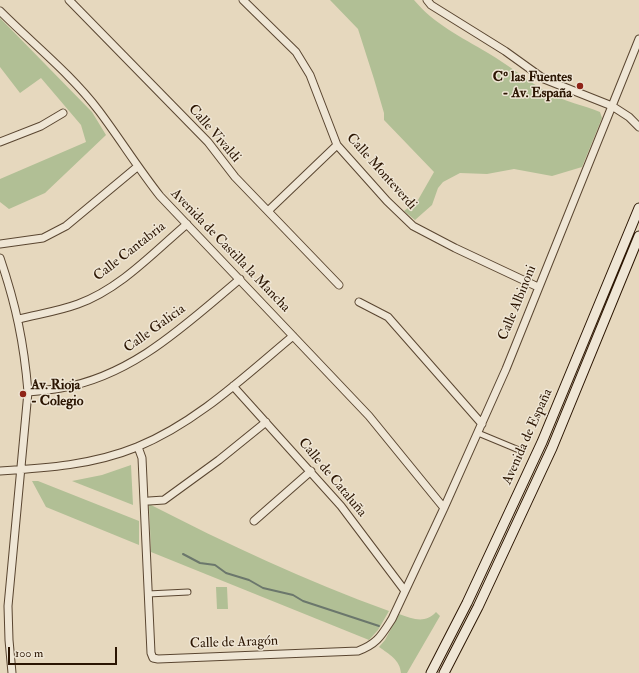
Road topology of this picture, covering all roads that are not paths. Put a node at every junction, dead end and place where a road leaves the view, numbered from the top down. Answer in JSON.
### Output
{"nodes":[{"id":1,"x":69,"y":0,"type":"edge"},
{"id":2,"x":243,"y":0,"type":"edge"},
{"id":3,"x":427,"y":0,"type":"edge"},
{"id":4,"x":0,"y":11,"type":"edge"},
{"id":5,"x":639,"y":39,"type":"edge"},
{"id":6,"x":612,"y":106,"type":"junction"},
{"id":7,"x":62,"y":113,"type":"dead end"},
{"id":8,"x":629,"y":117,"type":"junction"},
{"id":9,"x":639,"y":118,"type":"edge"},
{"id":10,"x":639,"y":127,"type":"edge"},
{"id":11,"x":0,"y":142,"type":"edge"},
{"id":12,"x":337,"y":145,"type":"junction"},
{"id":13,"x":137,"y":167,"type":"junction"},
{"id":14,"x":639,"y":208,"type":"edge"},
{"id":15,"x":268,"y":211,"type":"junction"},
{"id":16,"x":187,"y":224,"type":"junction"},
{"id":17,"x":639,"y":236,"type":"edge"},
{"id":18,"x":0,"y":244,"type":"edge"},
{"id":19,"x":0,"y":258,"type":"edge"},
{"id":20,"x":240,"y":279,"type":"junction"},
{"id":21,"x":339,"y":285,"type":"dead end"},
{"id":22,"x":538,"y":288,"type":"junction"},
{"id":23,"x":359,"y":302,"type":"dead end"},
{"id":24,"x":19,"y":318,"type":"junction"},
{"id":25,"x":293,"y":336,"type":"junction"},
{"id":26,"x":234,"y":386,"type":"junction"},
{"id":27,"x":28,"y":392,"type":"junction"},
{"id":28,"x":266,"y":422,"type":"junction"},
{"id":29,"x":482,"y":424,"type":"junction"},
{"id":30,"x":478,"y":433,"type":"junction"},
{"id":31,"x":138,"y":447,"type":"junction"},
{"id":32,"x":519,"y":450,"type":"dead end"},
{"id":33,"x":21,"y":470,"type":"junction"},
{"id":34,"x":0,"y":471,"type":"edge"},
{"id":35,"x":311,"y":471,"type":"junction"},
{"id":36,"x":149,"y":501,"type":"dead end"},
{"id":37,"x":444,"y":508,"type":"junction"},
{"id":38,"x":254,"y":521,"type":"dead end"},
{"id":39,"x":405,"y":591,"type":"junction"},
{"id":40,"x":188,"y":592,"type":"dead end"},
{"id":41,"x":148,"y":594,"type":"junction"},
{"id":42,"x":12,"y":673,"type":"edge"},
{"id":43,"x":431,"y":673,"type":"edge"},
{"id":44,"x":444,"y":673,"type":"edge"}],
"edges":[{"from":1,"to":15,"type":"street","name":"Calle Vivaldi"},
{"from":2,"to":12,"type":"street","name":"Calle Monteverdi"},
{"from":3,"to":6,"type":"street"},
{"from":4,"to":13,"type":"street","name":"Avenida de Castilla la Mancha"},
{"from":5,"to":6,"type":"street","name":"Calle Albinoni"},
{"from":6,"to":8,"type":"street"},
{"from":6,"to":22,"type":"street","name":"Calle Albinoni"},
{"from":7,"to":11,"type":"street"},
{"from":8,"to":9,"type":"street"},
{"from":8,"to":10,"type":"street"},
{"from":12,"to":15,"type":"street"},
{"from":12,"to":22,"type":"street","name":"Calle Monteverdi"},
{"from":13,"to":16,"type":"street","name":"Avenida de Castilla la Mancha"},
{"from":13,"to":18,"type":"street"},
{"from":14,"to":43,"type":"main road","name":"Avenida de España"},
{"from":15,"to":21,"type":"street","name":"Calle Vivaldi"},
{"from":16,"to":20,"type":"street","name":"Avenida de Castilla la Mancha"},
{"from":16,"to":24,"type":"street","name":"Calle Cantabria"},
{"from":17,"to":44,"type":"main road","name":"Avenida de España"},
{"from":19,"to":24,"type":"street"},
{"from":20,"to":25,"type":"street","name":"Avenida de Castilla la Mancha"},
{"from":20,"to":27,"type":"street","name":"Calle Galicia"},
{"from":22,"to":29,"type":"street","name":"Calle Albinoni"},
{"from":23,"to":29,"type":"street"},
{"from":24,"to":27,"type":"street"},
{"from":25,"to":26,"type":"street"},
{"from":25,"to":37,"type":"street","name":"Avenida de Castilla la Mancha"},
{"from":26,"to":28,"type":"street","name":"Calle de Cataluña"},
{"from":26,"to":31,"type":"street"},
{"from":27,"to":33,"type":"street"},
{"from":28,"to":35,"type":"street","name":"Calle de Cataluña"},
{"from":28,"to":36,"type":"street"},
{"from":29,"to":30,"type":"street","name":"Calle Albinoni"},
{"from":30,"to":32,"type":"street"},
{"from":30,"to":37,"type":"street","name":"Calle Albinoni"},
{"from":31,"to":33,"type":"street"},
{"from":31,"to":41,"type":"street","name":"Calle de Aragón"},
{"from":33,"to":34,"type":"street"},
{"from":33,"to":42,"type":"street"},
{"from":35,"to":38,"type":"street"},
{"from":35,"to":39,"type":"street","name":"Calle de Cataluña"},
{"from":37,"to":39,"type":"street","name":"Calle de Aragón"},
{"from":39,"to":41,"type":"street","name":"Calle de Aragón"},
{"from":40,"to":41,"type":"street"}]}
